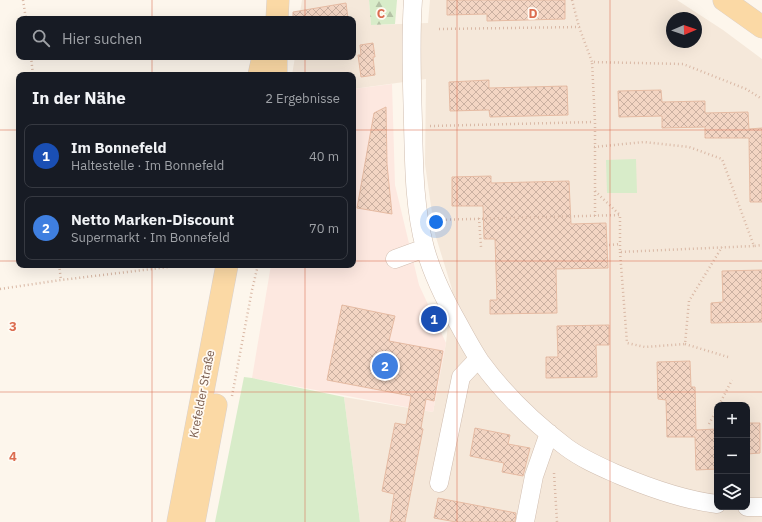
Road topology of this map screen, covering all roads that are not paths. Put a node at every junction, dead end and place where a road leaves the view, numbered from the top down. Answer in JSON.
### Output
{"nodes":[{"id":1,"x":413,"y":0,"type":"edge"},
{"id":2,"x":724,"y":0,"type":"edge"},
{"id":3,"x":762,"y":27,"type":"edge"},
{"id":4,"x":262,"y":60,"type":"edge"},
{"id":5,"x":276,"y":60,"type":"edge"},
{"id":6,"x":260,"y":72,"type":"edge"},
{"id":7,"x":276,"y":72,"type":"edge"},
{"id":8,"x":425,"y":248,"type":"junction"},
{"id":9,"x":395,"y":259,"type":"dead end"},
{"id":10,"x":226,"y":268,"type":"edge"},
{"id":11,"x":242,"y":268,"type":"edge"},
{"id":12,"x":478,"y":359,"type":"junction"},
{"id":13,"x":549,"y":433,"type":"junction"},
{"id":14,"x":439,"y":483,"type":"dead end"},
{"id":15,"x":714,"y":504,"type":"edge"},
{"id":16,"x":750,"y":507,"type":"edge"},
{"id":17,"x":762,"y":507,"type":"edge"},
{"id":18,"x":178,"y":522,"type":"edge"},
{"id":19,"x":194,"y":522,"type":"edge"},
{"id":20,"x":525,"y":522,"type":"edge"}],
"edges":[{"from":1,"to":8,"type":"street"},
{"from":2,"to":3,"type":"main road"},
{"from":4,"to":6,"type":"main road"},
{"from":5,"to":7,"type":"main road"},
{"from":8,"to":9,"type":"street"},
{"from":8,"to":12,"type":"street"},
{"from":10,"to":18,"type":"main road","name":"Krefelder Straße"},
{"from":11,"to":19,"type":"main road","name":"Krefelder Straße"},
{"from":12,"to":13,"type":"street"},
{"from":12,"to":14,"type":"street"},
{"from":13,"to":15,"type":"street"},
{"from":13,"to":20,"type":"street"},
{"from":16,"to":17,"type":"street"}]}
